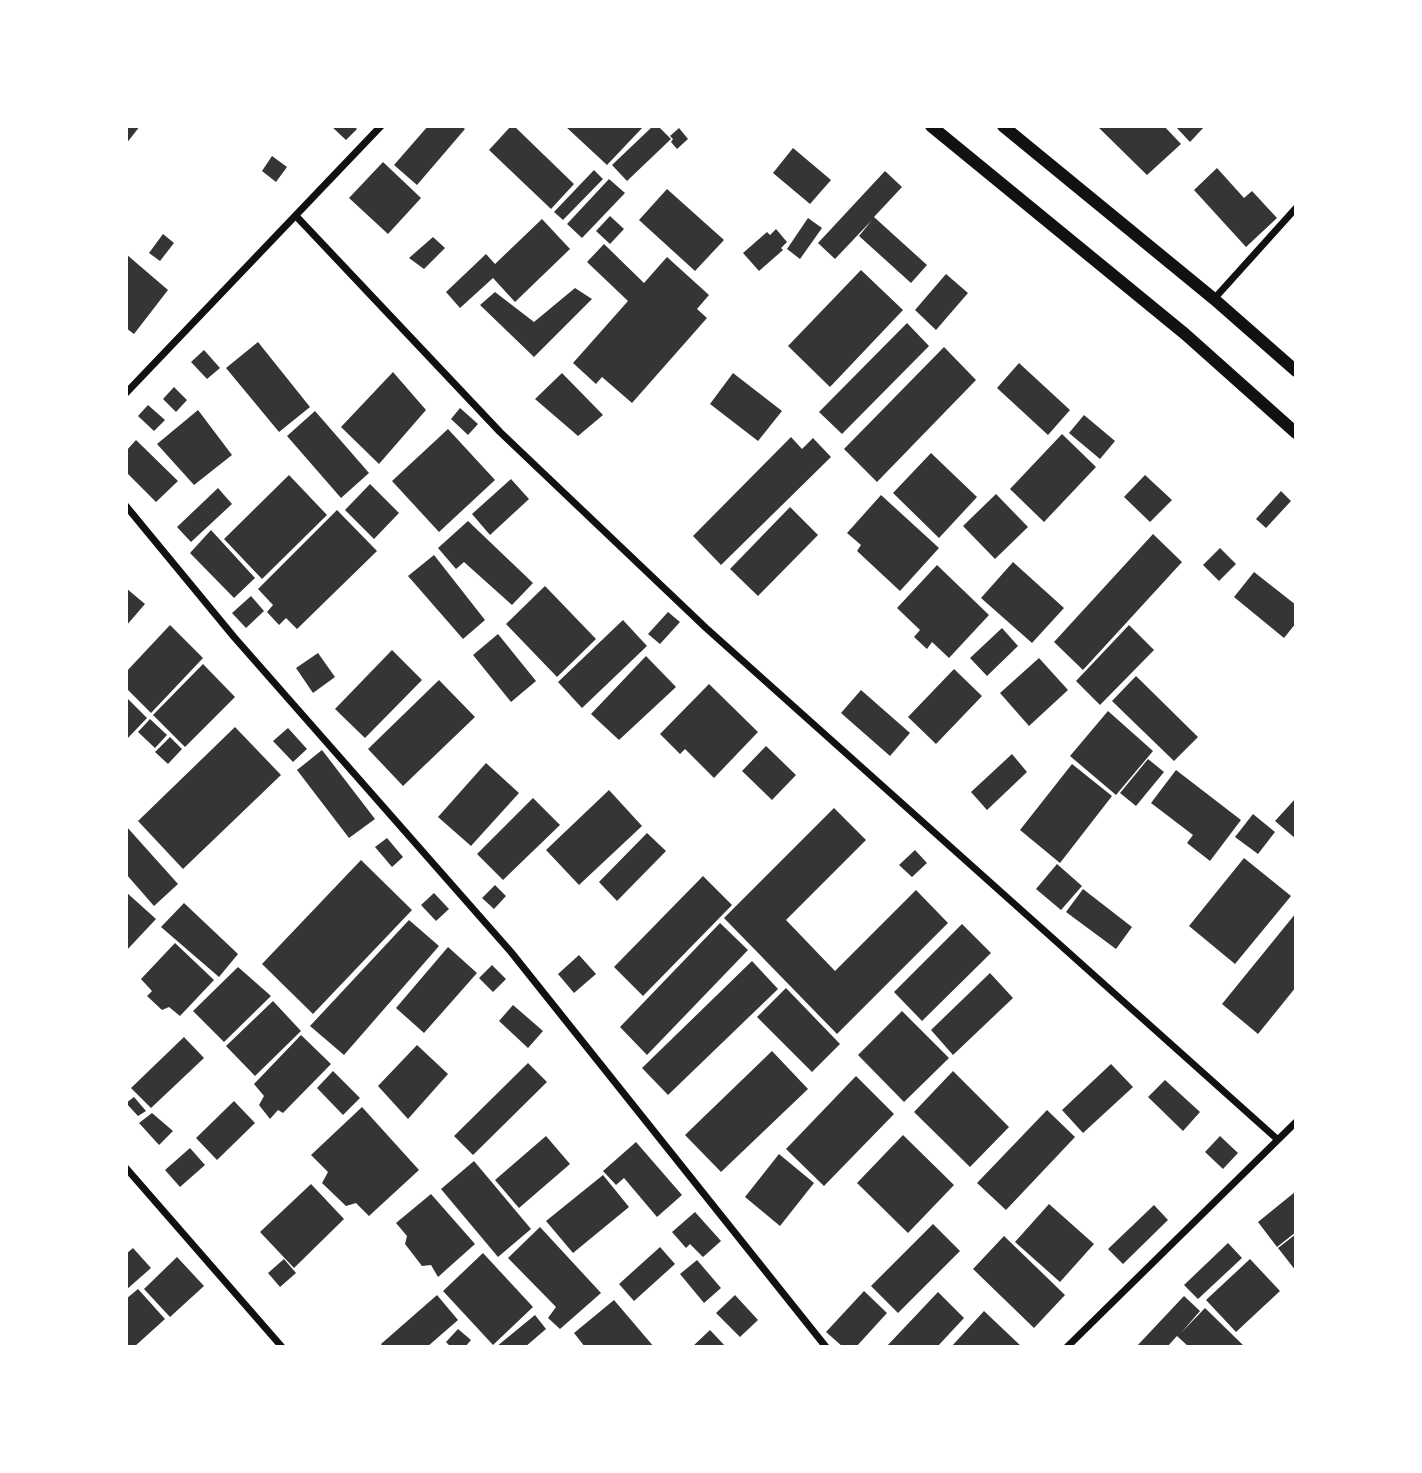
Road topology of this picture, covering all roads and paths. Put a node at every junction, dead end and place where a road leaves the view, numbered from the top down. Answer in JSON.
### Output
{"nodes":[{"id":1,"x":381,"y":126,"type":"edge"},
{"id":2,"x":931,"y":126,"type":"edge"},
{"id":3,"x":1003,"y":126,"type":"edge"},
{"id":4,"x":1296,"y":208,"type":"edge"},
{"id":5,"x":296,"y":216,"type":"junction"},
{"id":6,"x":1214,"y":299,"type":"junction"},
{"id":7,"x":1296,"y":371,"type":"edge"},
{"id":8,"x":126,"y":393,"type":"edge"},
{"id":9,"x":1296,"y":433,"type":"edge"},
{"id":10,"x":126,"y":506,"type":"edge"},
{"id":11,"x":1296,"y":1122,"type":"edge"},
{"id":12,"x":1277,"y":1139,"type":"junction"},
{"id":13,"x":126,"y":1168,"type":"edge"},
{"id":14,"x":282,"y":1347,"type":"edge"},
{"id":15,"x":826,"y":1347,"type":"edge"},
{"id":16,"x":1067,"y":1347,"type":"edge"}],
"edges":[{"from":1,"to":5,"type":"street"},
{"from":2,"to":9,"type":"street"},
{"from":3,"to":6,"type":"street"},
{"from":4,"to":6,"type":"street"},
{"from":5,"to":8,"type":"street"},
{"from":5,"to":12,"type":"street"},
{"from":6,"to":7,"type":"street"},
{"from":10,"to":15,"type":"street"},
{"from":11,"to":12,"type":"street"},
{"from":12,"to":16,"type":"street"},
{"from":13,"to":14,"type":"street"}]}
